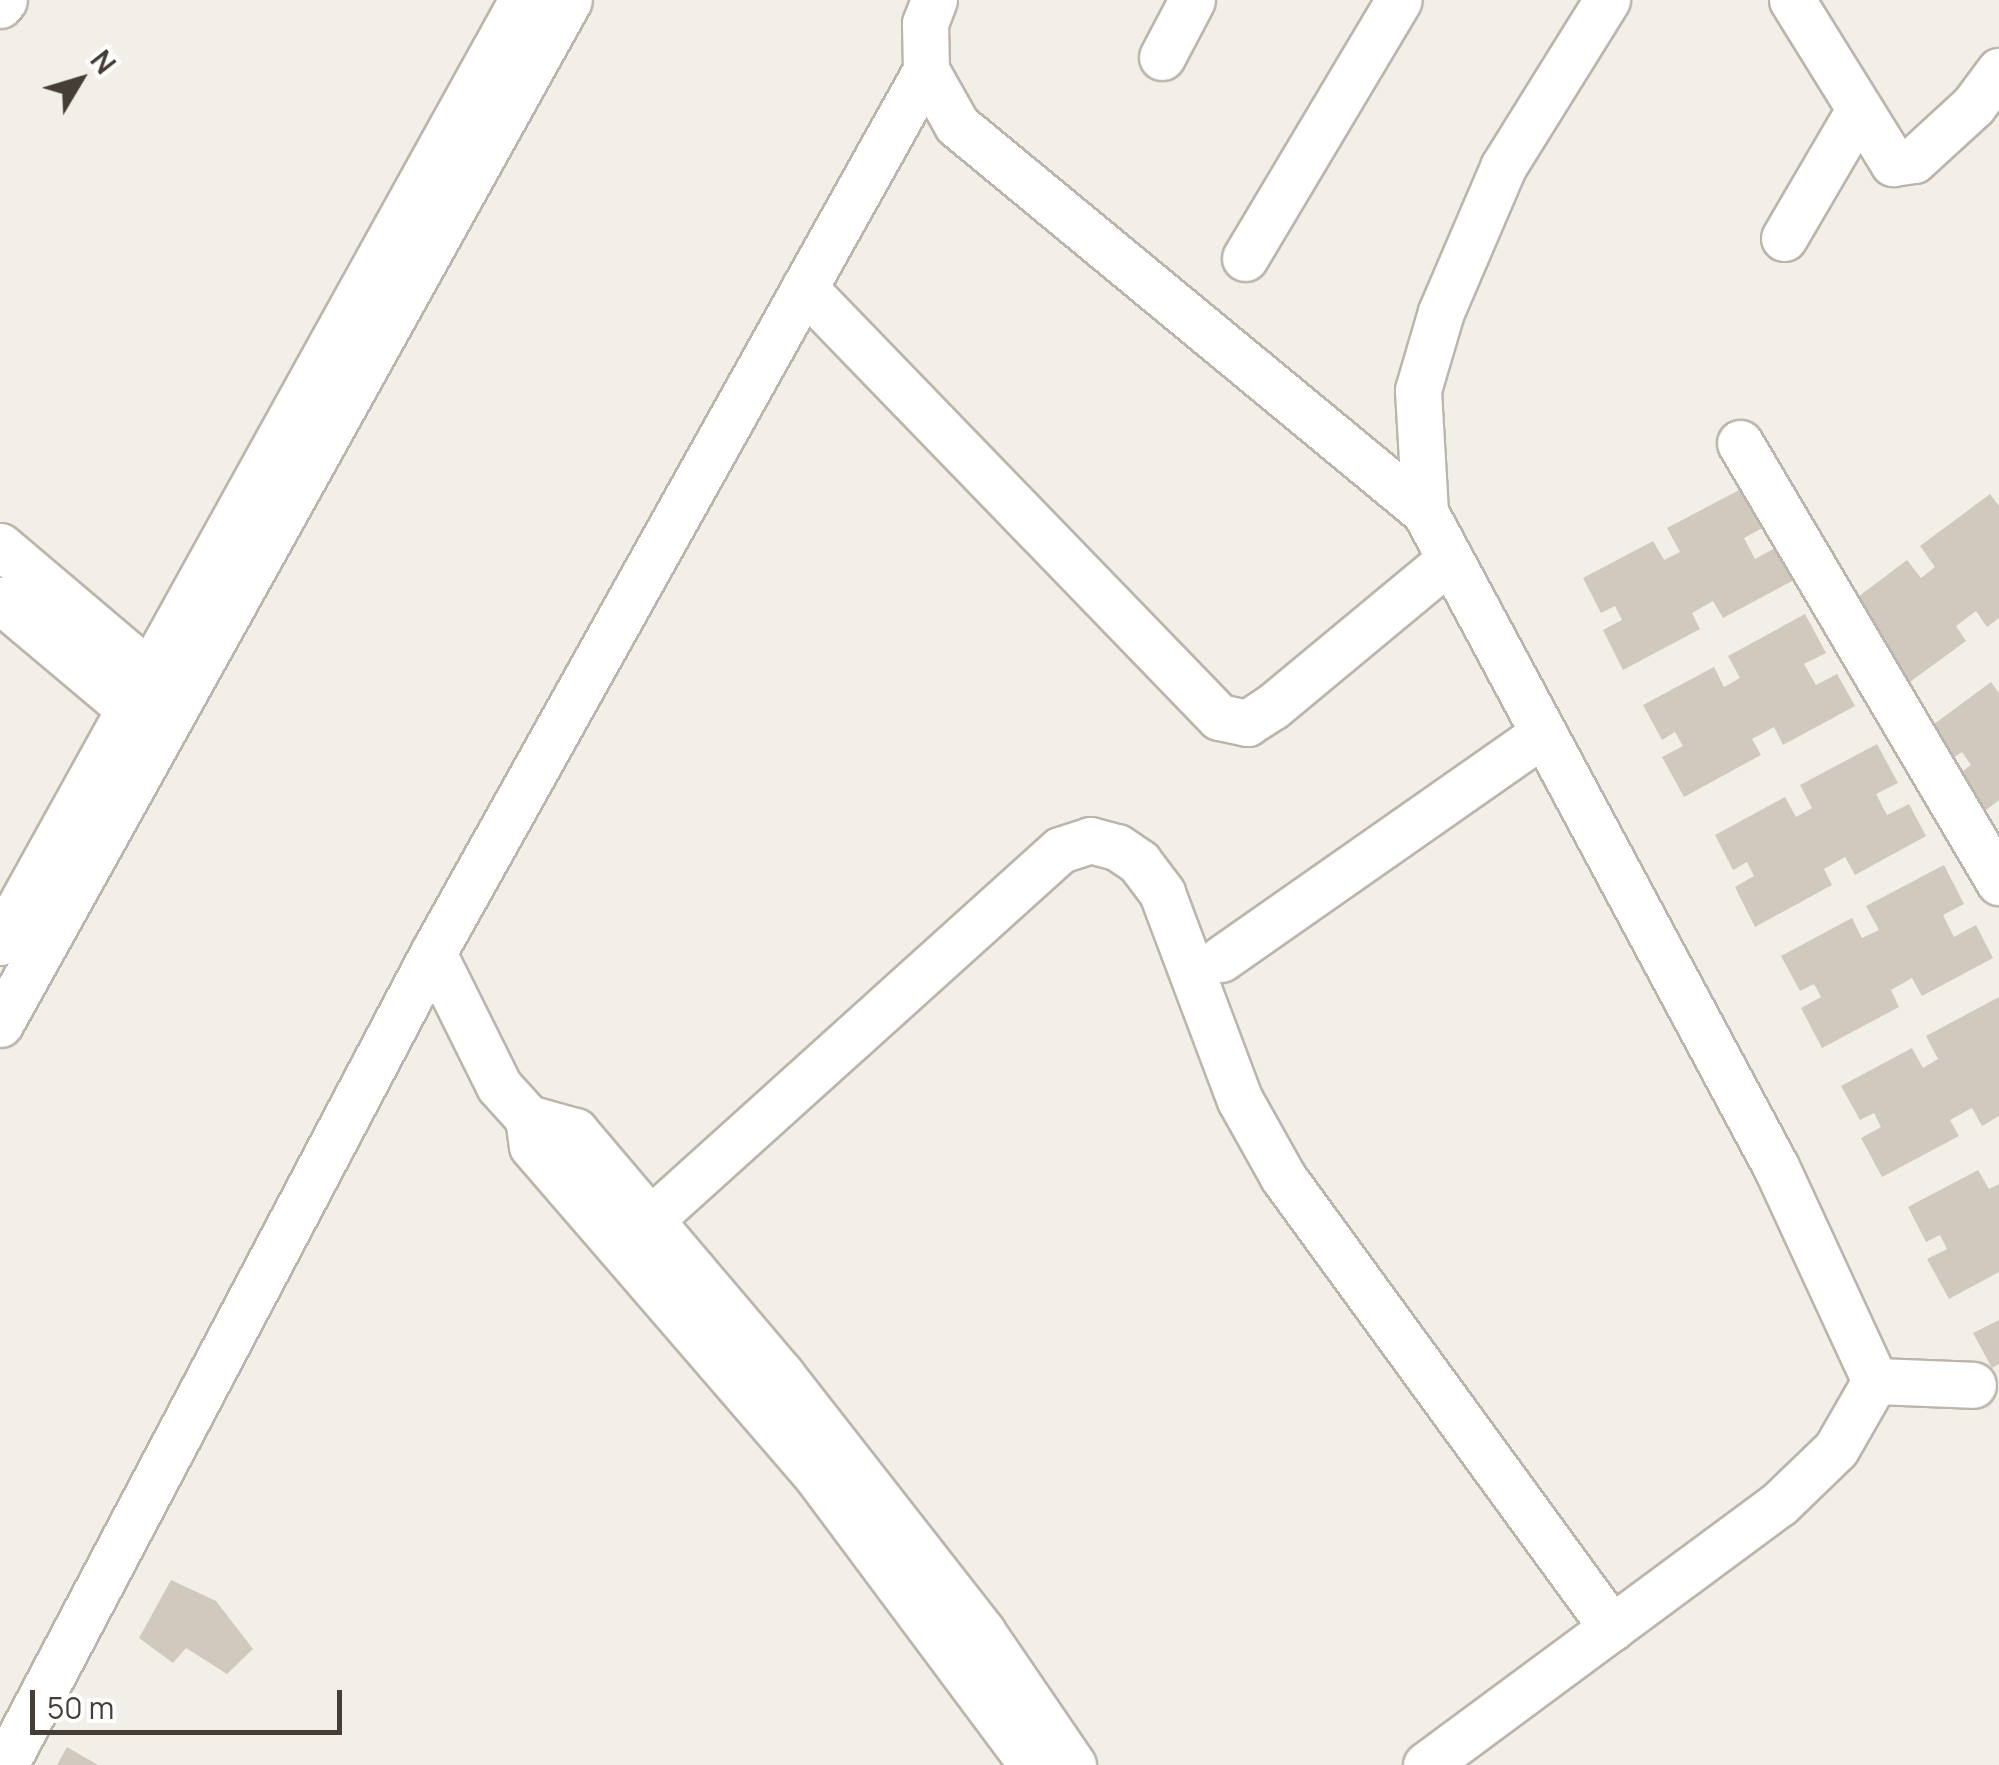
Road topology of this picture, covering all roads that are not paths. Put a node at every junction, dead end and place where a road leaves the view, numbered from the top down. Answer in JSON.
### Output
{"nodes":[{"id":1,"x":522,"y":0,"type":"edge"},
{"id":2,"x":569,"y":0,"type":"edge"},
{"id":3,"x":934,"y":0,"type":"edge"},
{"id":4,"x":1192,"y":0,"type":"edge"},
{"id":5,"x":1399,"y":0,"type":"edge"},
{"id":6,"x":1608,"y":0,"type":"edge"},
{"id":7,"x":1792,"y":0,"type":"edge"},
{"id":8,"x":1162,"y":57,"type":"dead end"},
{"id":9,"x":926,"y":70,"type":"junction"},
{"id":10,"x":1999,"y":72,"type":"edge"},
{"id":11,"x":1857,"y":113,"type":"junction"},
{"id":12,"x":1784,"y":238,"type":"dead end"},
{"id":13,"x":1245,"y":258,"type":"dead end"},
{"id":14,"x":804,"y":288,"type":"junction"},
{"id":15,"x":1740,"y":444,"type":"dead end"},
{"id":16,"x":1425,"y":512,"type":"junction"},
{"id":17,"x":0,"y":546,"type":"edge"},
{"id":18,"x":1448,"y":561,"type":"junction"},
{"id":19,"x":0,"y":600,"type":"edge"},
{"id":20,"x":155,"y":704,"type":"junction"},
{"id":21,"x":1540,"y":736,"type":"junction"},
{"id":22,"x":1999,"y":882,"type":"edge"},
{"id":23,"x":0,"y":942,"type":"edge"},
{"id":24,"x":433,"y":953,"type":"junction"},
{"id":25,"x":1221,"y":959,"type":"dead end"},
{"id":26,"x":0,"y":1024,"type":"edge"},
{"id":27,"x":528,"y":1118,"type":"junction"},
{"id":28,"x":650,"y":1220,"type":"junction"},
{"id":29,"x":1875,"y":1381,"type":"junction"},
{"id":30,"x":1972,"y":1385,"type":"dead end"},
{"id":31,"x":1612,"y":1628,"type":"junction"},
{"id":32,"x":4,"y":1765,"type":"edge"},
{"id":33,"x":1032,"y":1765,"type":"edge"},
{"id":34,"x":1073,"y":1765,"type":"edge"},
{"id":35,"x":1426,"y":1765,"type":"edge"}],
"edges":[{"from":1,"to":20,"type":"street"},
{"from":2,"to":20,"type":"street"},
{"from":3,"to":9,"type":"street"},
{"from":4,"to":8,"type":"street"},
{"from":5,"to":13,"type":"street"},
{"from":6,"to":16,"type":"street"},
{"from":7,"to":11,"type":"street"},
{"from":9,"to":14,"type":"street"},
{"from":9,"to":16,"type":"street"},
{"from":10,"to":11,"type":"street"},
{"from":11,"to":12,"type":"street"},
{"from":14,"to":18,"type":"street"},
{"from":14,"to":24,"type":"street"},
{"from":15,"to":22,"type":"street"},
{"from":16,"to":18,"type":"street"},
{"from":17,"to":20,"type":"street"},
{"from":18,"to":21,"type":"street"},
{"from":19,"to":20,"type":"street"},
{"from":20,"to":23,"type":"street"},
{"from":20,"to":26,"type":"street"},
{"from":21,"to":25,"type":"street"},
{"from":21,"to":29,"type":"street"},
{"from":24,"to":27,"type":"street"},
{"from":24,"to":32,"type":"street"},
{"from":27,"to":28,"type":"street"},
{"from":27,"to":33,"type":"street"},
{"from":28,"to":31,"type":"street"},
{"from":28,"to":34,"type":"street"},
{"from":29,"to":30,"type":"street"},
{"from":29,"to":31,"type":"street"},
{"from":31,"to":35,"type":"street"}]}
